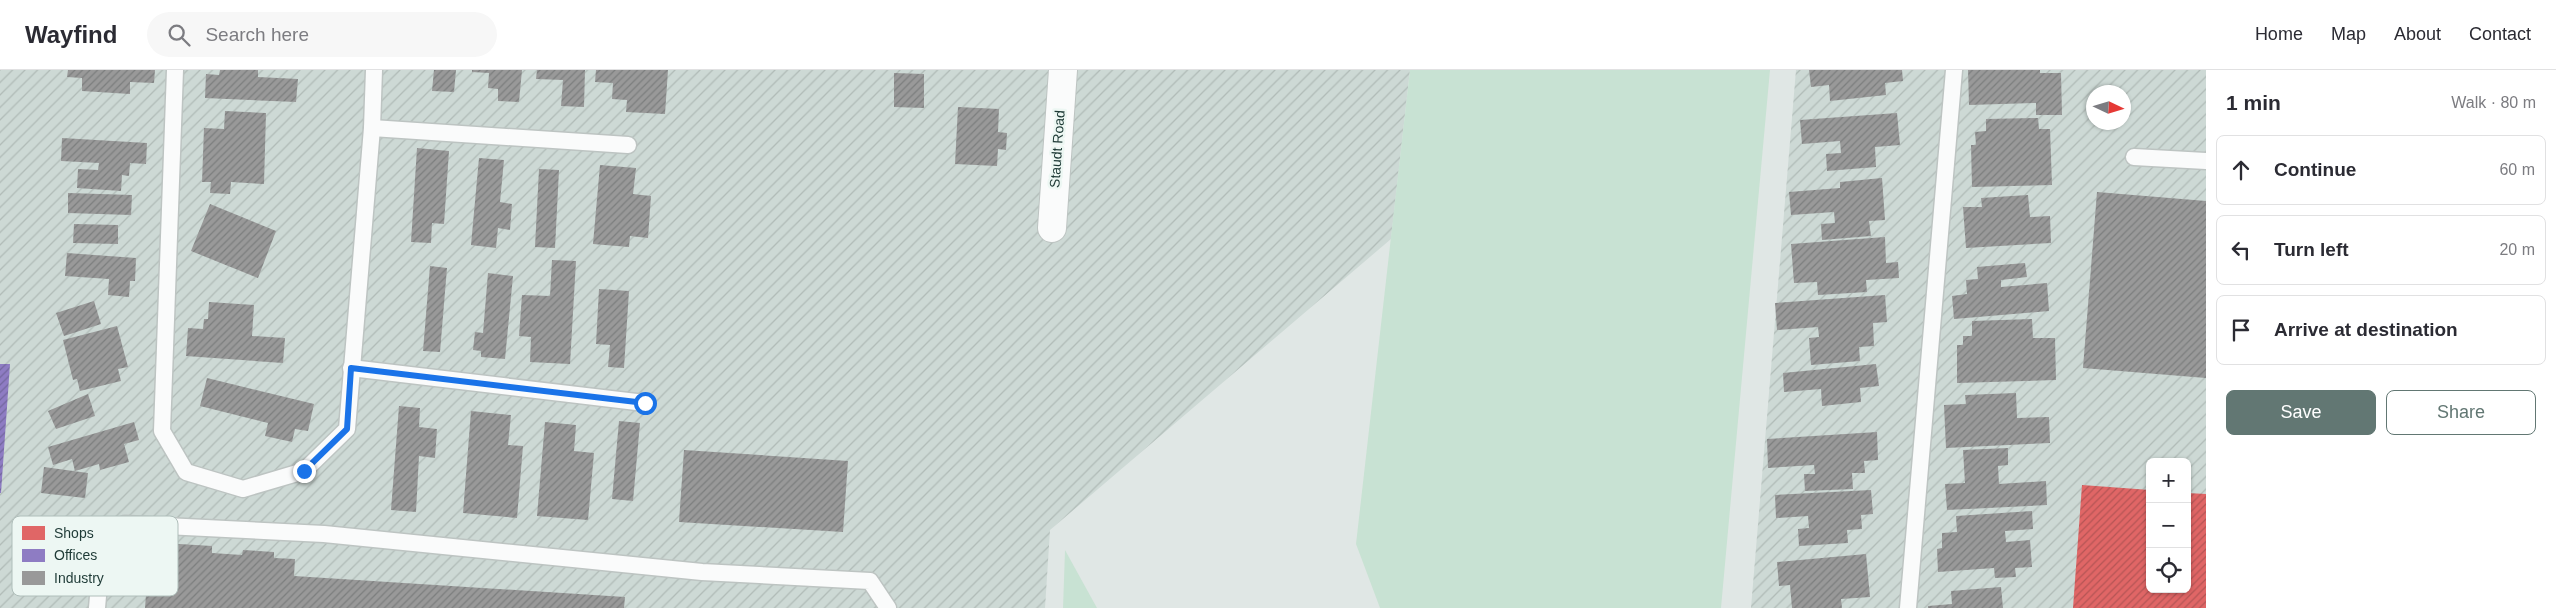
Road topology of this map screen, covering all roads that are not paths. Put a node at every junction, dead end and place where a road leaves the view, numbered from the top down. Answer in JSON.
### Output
{"nodes":[{"id":1,"x":175,"y":70,"type":"edge"},
{"id":2,"x":374,"y":70,"type":"edge"},
{"id":3,"x":1063,"y":70,"type":"edge"},
{"id":4,"x":1954,"y":70,"type":"edge"},
{"id":5,"x":372,"y":128,"type":"junction"},
{"id":6,"x":628,"y":145,"type":"dead end"},
{"id":7,"x":2134,"y":157,"type":"dead end"},
{"id":8,"x":2206,"y":161,"type":"edge"},
{"id":9,"x":1052,"y":228,"type":"dead end"},
{"id":10,"x":351,"y":368,"type":"junction"},
{"id":11,"x":645,"y":403,"type":"dead end"},
{"id":12,"x":178,"y":527,"type":"edge"},
{"id":13,"x":888,"y":608,"type":"edge"},
{"id":14,"x":1908,"y":608,"type":"edge"}],
"edges":[{"from":1,"to":10,"type":"lane"},
{"from":2,"to":5,"type":"lane"},
{"from":3,"to":9,"type":"street","name":"Staudt Road"},
{"from":4,"to":14,"type":"lane"},
{"from":5,"to":6,"type":"lane"},
{"from":5,"to":10,"type":"lane"},
{"from":7,"to":8,"type":"lane"},
{"from":10,"to":11,"type":"lane"},
{"from":12,"to":13,"type":"lane"}]}
